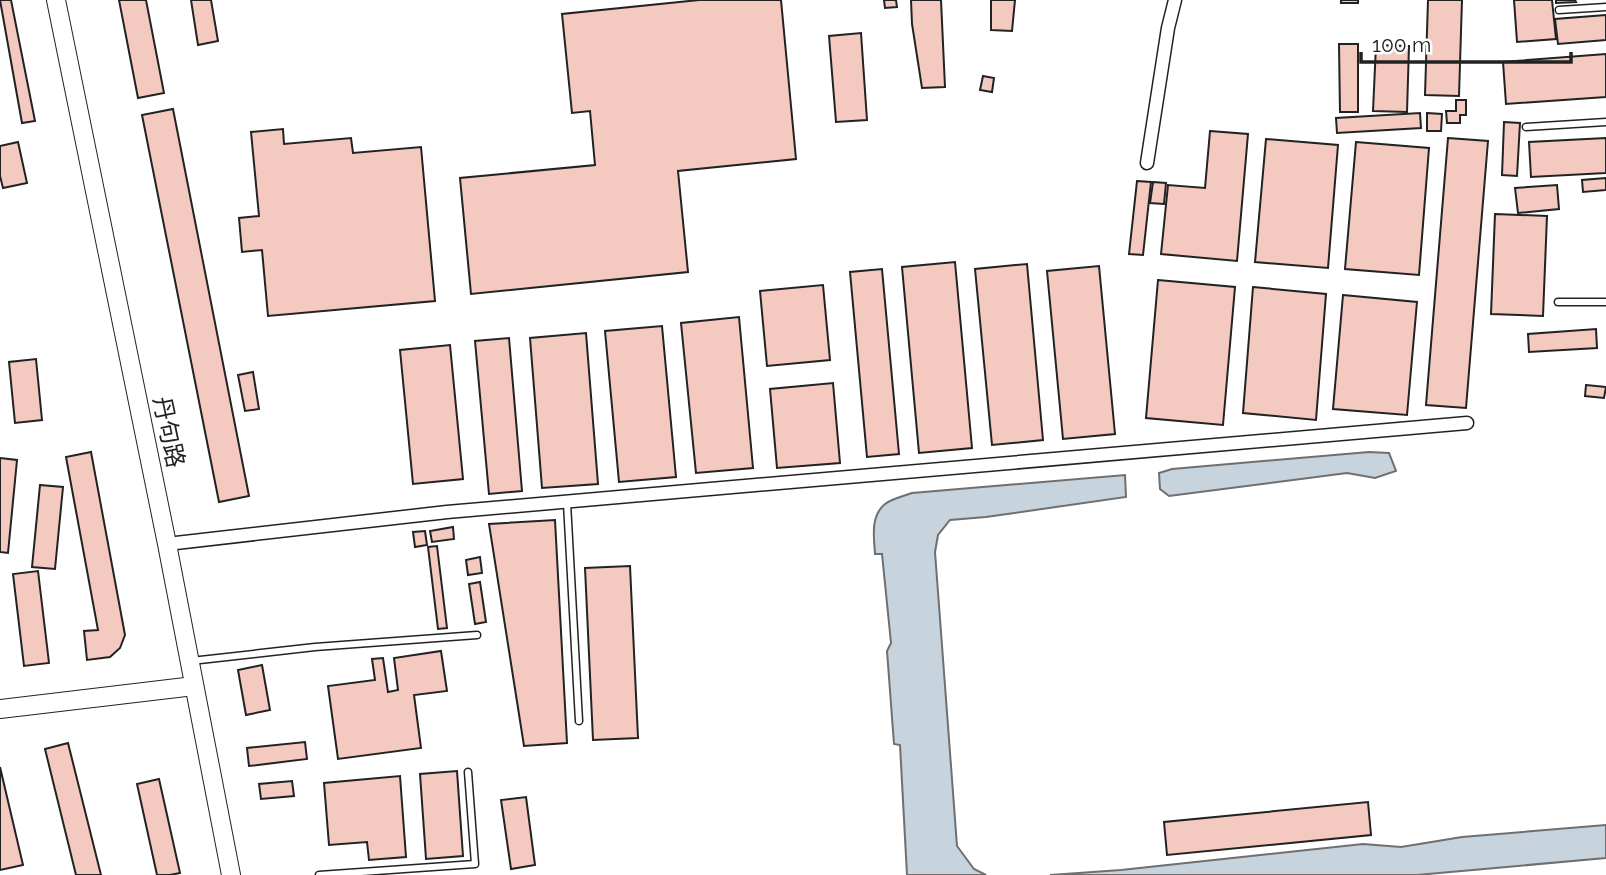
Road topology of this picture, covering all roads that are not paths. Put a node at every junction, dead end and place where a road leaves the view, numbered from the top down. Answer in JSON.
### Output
{"nodes":[{"id":1,"x":56,"y":0,"type":"edge"},
{"id":2,"x":1175,"y":0,"type":"edge"},
{"id":3,"x":1606,"y":7,"type":"edge"},
{"id":4,"x":1559,"y":10,"type":"dead end"},
{"id":5,"x":1606,"y":122,"type":"edge"},
{"id":6,"x":1526,"y":127,"type":"dead end"},
{"id":7,"x":1147,"y":163,"type":"dead end"},
{"id":8,"x":1558,"y":302,"type":"dead end"},
{"id":9,"x":1606,"y":302,"type":"edge"},
{"id":10,"x":1467,"y":424,"type":"dead end"},
{"id":11,"x":567,"y":502,"type":"junction"},
{"id":12,"x":167,"y":544,"type":"junction"},
{"id":13,"x":477,"y":635,"type":"dead end"},
{"id":14,"x":189,"y":661,"type":"junction"},
{"id":15,"x":194,"y":686,"type":"junction"},
{"id":16,"x":0,"y":709,"type":"edge"},
{"id":17,"x":579,"y":721,"type":"dead end"},
{"id":18,"x":468,"y":772,"type":"dead end"},
{"id":19,"x":231,"y":875,"type":"edge"},
{"id":20,"x":319,"y":875,"type":"edge"}],
"edges":[{"from":1,"to":12,"type":"street","name":"丹句路"},
{"from":2,"to":7,"type":"street"},
{"from":3,"to":4,"type":"lane"},
{"from":5,"to":6,"type":"lane"},
{"from":8,"to":9,"type":"lane"},
{"from":10,"to":11,"type":"street"},
{"from":11,"to":12,"type":"street"},
{"from":11,"to":17,"type":"lane"},
{"from":12,"to":14,"type":"street","name":"丹句路"},
{"from":13,"to":14,"type":"lane"},
{"from":14,"to":15,"type":"street","name":"丹句路"},
{"from":15,"to":16,"type":"street"},
{"from":15,"to":19,"type":"street","name":"丹句路"},
{"from":18,"to":20,"type":"lane"}]}
